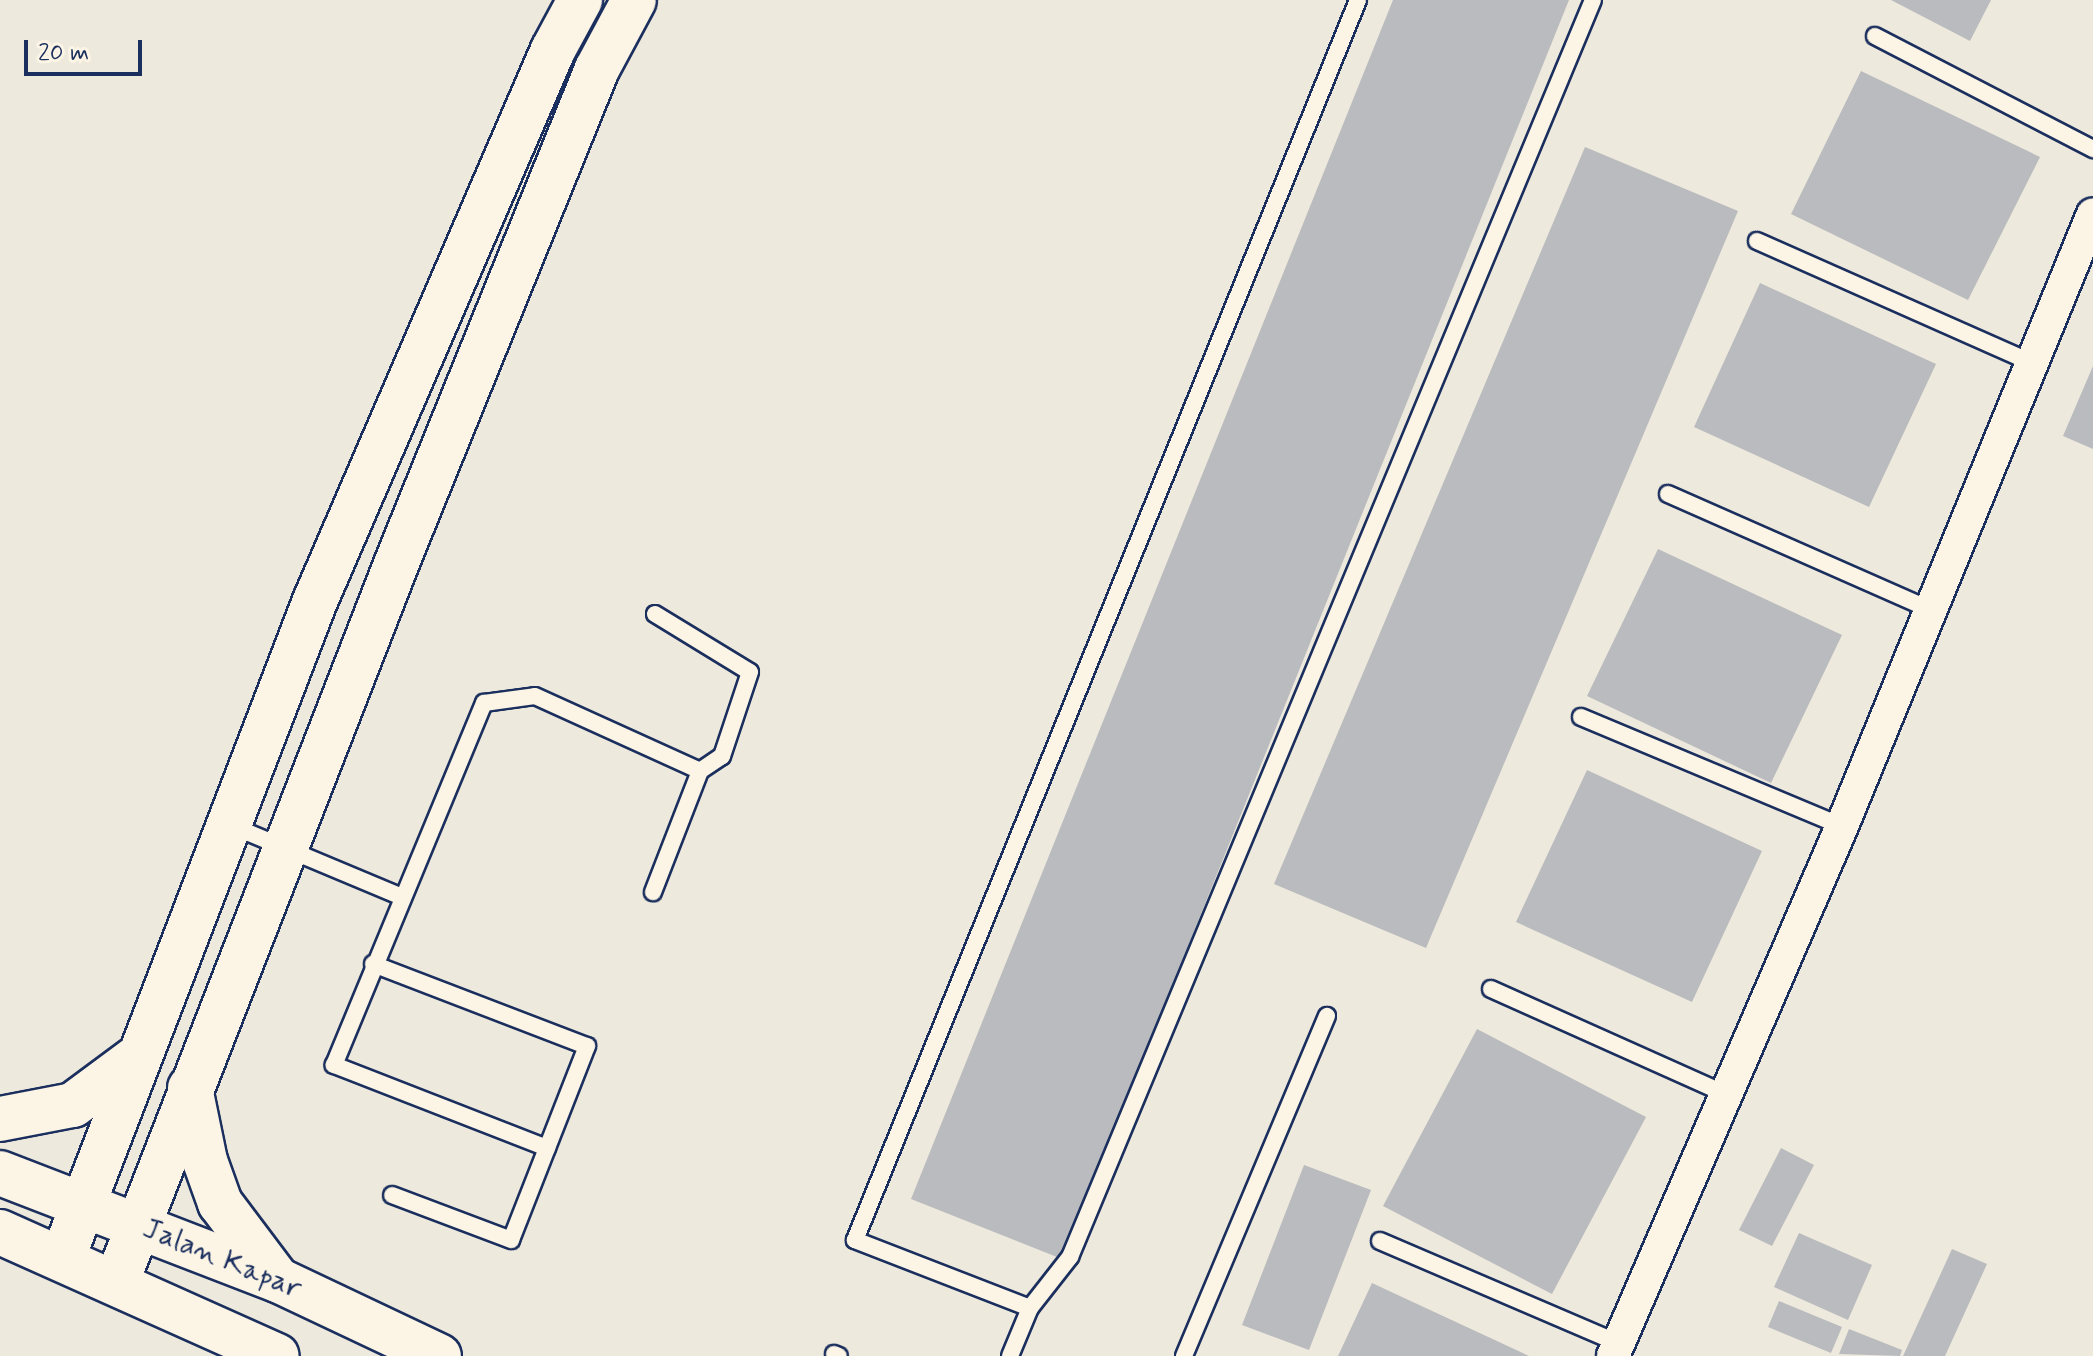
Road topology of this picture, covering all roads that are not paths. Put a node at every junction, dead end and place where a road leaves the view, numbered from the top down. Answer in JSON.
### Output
{"nodes":[{"id":1,"x":580,"y":0,"type":"edge"},
{"id":2,"x":634,"y":0,"type":"edge"},
{"id":3,"x":1358,"y":0,"type":"edge"},
{"id":4,"x":1593,"y":0,"type":"edge"},
{"id":5,"x":1875,"y":36,"type":"dead end"},
{"id":6,"x":2093,"y":149,"type":"edge"},
{"id":7,"x":2093,"y":214,"type":"edge"},
{"id":8,"x":1757,"y":241,"type":"dead end"},
{"id":9,"x":2032,"y":363,"type":"junction"},
{"id":10,"x":1668,"y":494,"type":"dead end"},
{"id":11,"x":1931,"y":610,"type":"junction"},
{"id":12,"x":655,"y":614,"type":"dead end"},
{"id":13,"x":1581,"y":717,"type":"dead end"},
{"id":14,"x":700,"y":771,"type":"junction"},
{"id":15,"x":228,"y":824,"type":"junction"},
{"id":16,"x":1842,"y":826,"type":"junction"},
{"id":17,"x":285,"y":848,"type":"junction"},
{"id":18,"x":653,"y":892,"type":"dead end"},
{"id":19,"x":402,"y":897,"type":"junction"},
{"id":20,"x":373,"y":964,"type":"junction"},
{"id":21,"x":1491,"y":989,"type":"dead end"},
{"id":22,"x":1327,"y":1016,"type":"dead end"},
{"id":23,"x":136,"y":1058,"type":"junction"},
{"id":24,"x":190,"y":1088,"type":"junction"},
{"id":25,"x":1726,"y":1094,"type":"junction"},
{"id":26,"x":0,"y":1119,"type":"edge"},
{"id":27,"x":547,"y":1148,"type":"junction"},
{"id":28,"x":0,"y":1173,"type":"edge"},
{"id":29,"x":392,"y":1195,"type":"dead end"},
{"id":30,"x":80,"y":1204,"type":"junction"},
{"id":31,"x":140,"y":1224,"type":"junction"},
{"id":32,"x":0,"y":1232,"type":"edge"},
{"id":33,"x":1380,"y":1241,"type":"dead end"},
{"id":34,"x":63,"y":1257,"type":"junction"},
{"id":35,"x":278,"y":1280,"type":"junction"},
{"id":36,"x":117,"y":1281,"type":"junction"},
{"id":37,"x":1030,"y":1308,"type":"junction"},
{"id":38,"x":1616,"y":1350,"type":"edge"},
{"id":39,"x":277,"y":1356,"type":"edge"},
{"id":40,"x":439,"y":1356,"type":"edge"},
{"id":41,"x":1010,"y":1356,"type":"edge"},
{"id":42,"x":1184,"y":1356,"type":"edge"}],
"edges":[{"from":1,"to":15,"type":"highway"},
{"from":2,"to":17,"type":"highway"},
{"from":3,"to":37,"type":"lane"},
{"from":4,"to":37,"type":"lane"},
{"from":5,"to":6,"type":"lane"},
{"from":7,"to":9,"type":"street"},
{"from":8,"to":9,"type":"lane"},
{"from":9,"to":11,"type":"street"},
{"from":10,"to":11,"type":"lane"},
{"from":11,"to":16,"type":"street"},
{"from":12,"to":14,"type":"lane"},
{"from":13,"to":16,"type":"lane"},
{"from":14,"to":18,"type":"lane"},
{"from":14,"to":19,"type":"lane"},
{"from":15,"to":17,"type":"lane"},
{"from":15,"to":23,"type":"highway"},
{"from":16,"to":25,"type":"street"},
{"from":17,"to":19,"type":"lane"},
{"from":17,"to":24,"type":"highway"},
{"from":19,"to":20,"type":"lane"},
{"from":20,"to":27,"type":"lane"},
{"from":20,"to":27,"type":"lane"},
{"from":21,"to":25,"type":"lane"},
{"from":22,"to":42,"type":"lane"},
{"from":23,"to":26,"type":"highway"},
{"from":23,"to":30,"type":"highway"},
{"from":24,"to":31,"type":"highway"},
{"from":24,"to":35,"type":"highway"},
{"from":25,"to":38,"type":"street"},
{"from":27,"to":29,"type":"lane"},
{"from":28,"to":30,"type":"highway","name":"Jalan Kapar"},
{"from":30,"to":31,"type":"highway","name":"Jalan Kapar"},
{"from":30,"to":34,"type":"highway"},
{"from":31,"to":35,"type":"highway","name":"Jalan Kapar"},
{"from":31,"to":36,"type":"highway"},
{"from":32,"to":34,"type":"highway","name":"Jalan Kapar"},
{"from":33,"to":38,"type":"lane"},
{"from":34,"to":36,"type":"highway","name":"Jalan Kapar"},
{"from":35,"to":40,"type":"highway","name":"Jalan Kapar"},
{"from":36,"to":39,"type":"highway","name":"Jalan Kapar"},
{"from":37,"to":41,"type":"lane"}]}
